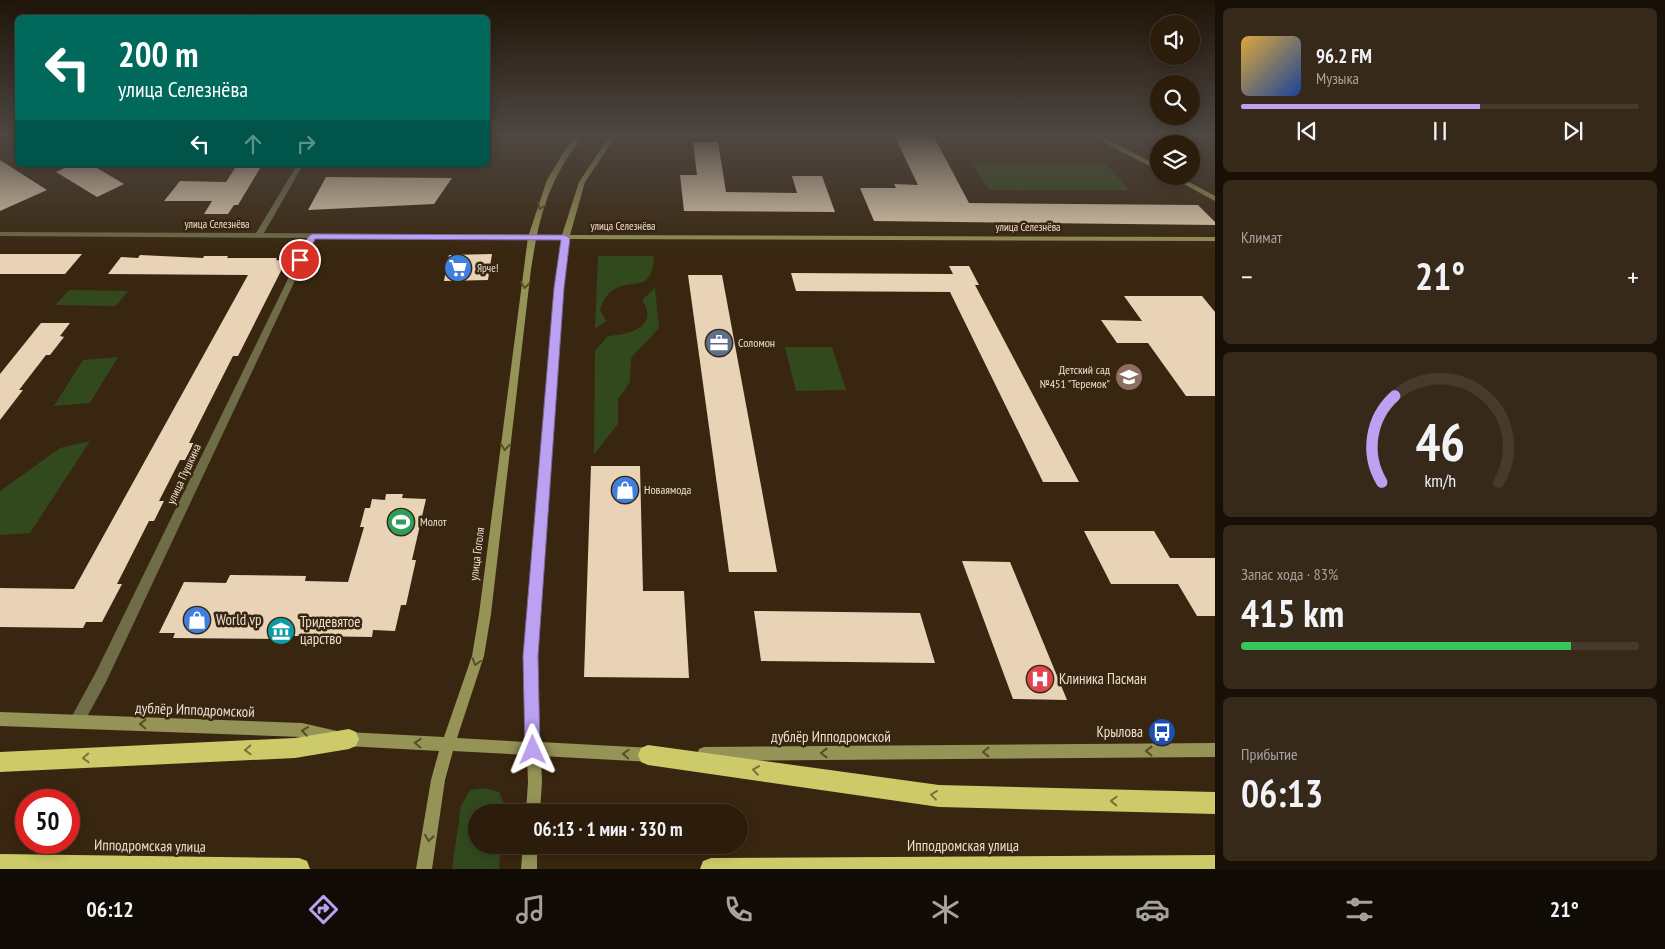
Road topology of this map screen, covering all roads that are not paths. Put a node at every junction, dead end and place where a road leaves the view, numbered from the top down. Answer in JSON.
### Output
{"nodes":[{"id":1,"x":294,"y":175,"type":"edge"},
{"id":2,"x":553,"y":175,"type":"edge"},
{"id":3,"x":587,"y":175,"type":"edge"},
{"id":4,"x":1189,"y":185,"type":"edge"},
{"id":5,"x":1215,"y":199,"type":"edge"},
{"id":6,"x":0,"y":234,"type":"edge"},
{"id":7,"x":259,"y":235,"type":"junction"},
{"id":8,"x":312,"y":237,"type":"junction"},
{"id":9,"x":532,"y":237,"type":"junction"},
{"id":10,"x":565,"y":238,"type":"junction"},
{"id":11,"x":1215,"y":239,"type":"edge"},
{"id":12,"x":0,"y":719,"type":"edge"},
{"id":13,"x":77,"y":721,"type":"junction"},
{"id":14,"x":349,"y":739,"type":"junction"},
{"id":15,"x":448,"y":745,"type":"junction"},
{"id":16,"x":533,"y":750,"type":"junction"},
{"id":17,"x":1215,"y":750,"type":"edge"},
{"id":18,"x":648,"y":755,"type":"junction"},
{"id":19,"x":0,"y":762,"type":"edge"},
{"id":20,"x":1215,"y":803,"type":"edge"},
{"id":21,"x":534,"y":804,"type":"edge"},
{"id":22,"x":529,"y":854,"type":"edge"},
{"id":23,"x":0,"y":865,"type":"edge"},
{"id":24,"x":1215,"y":866,"type":"edge"},
{"id":25,"x":299,"y":869,"type":"edge"},
{"id":26,"x":424,"y":869,"type":"edge"},
{"id":27,"x":528,"y":869,"type":"edge"},
{"id":28,"x":710,"y":869,"type":"edge"}],
"edges":[{"from":1,"to":7,"type":"street"},
{"from":2,"to":9,"type":"street","name":"улица Гоголя","one_way":true},
{"from":3,"to":10,"type":"street"},
{"from":4,"to":5,"type":"street"},
{"from":6,"to":7,"type":"street","name":"улица Селезнёва"},
{"from":7,"to":8,"type":"street","name":"улица Селезнёва"},
{"from":8,"to":9,"type":"street","name":"улица Селезнёва"},
{"from":8,"to":13,"type":"street","name":"улица Пушкина"},
{"from":9,"to":10,"type":"street","name":"улица Селезнёва"},
{"from":9,"to":15,"type":"street","name":"улица Гоголя","one_way":true},
{"from":10,"to":11,"type":"street","name":"улица Селезнёва"},
{"from":10,"to":16,"type":"street"},
{"from":12,"to":13,"type":"street","name":"дублёр Ипподромской"},
{"from":14,"to":13,"type":"street","name":"дублёр Ипподромской","one_way":true},
{"from":15,"to":14,"type":"street","name":"дублёр Ипподромской","one_way":true},
{"from":14,"to":19,"type":"highway","one_way":true},
{"from":15,"to":16,"type":"street","name":"дублёр Ипподромской"},
{"from":15,"to":26,"type":"street","name":"улица Гоголя","one_way":true},
{"from":18,"to":16,"type":"street","name":"дублёр Ипподромской","one_way":true},
{"from":16,"to":21,"type":"street"},
{"from":17,"to":18,"type":"street","name":"дублёр Ипподромской","one_way":true},
{"from":20,"to":18,"type":"highway","one_way":true},
{"from":22,"to":27,"type":"street"},
{"from":23,"to":25,"type":"highway","name":"Ипподромская улица"},
{"from":24,"to":28,"type":"highway","name":"Ипподромская улица"}]}
